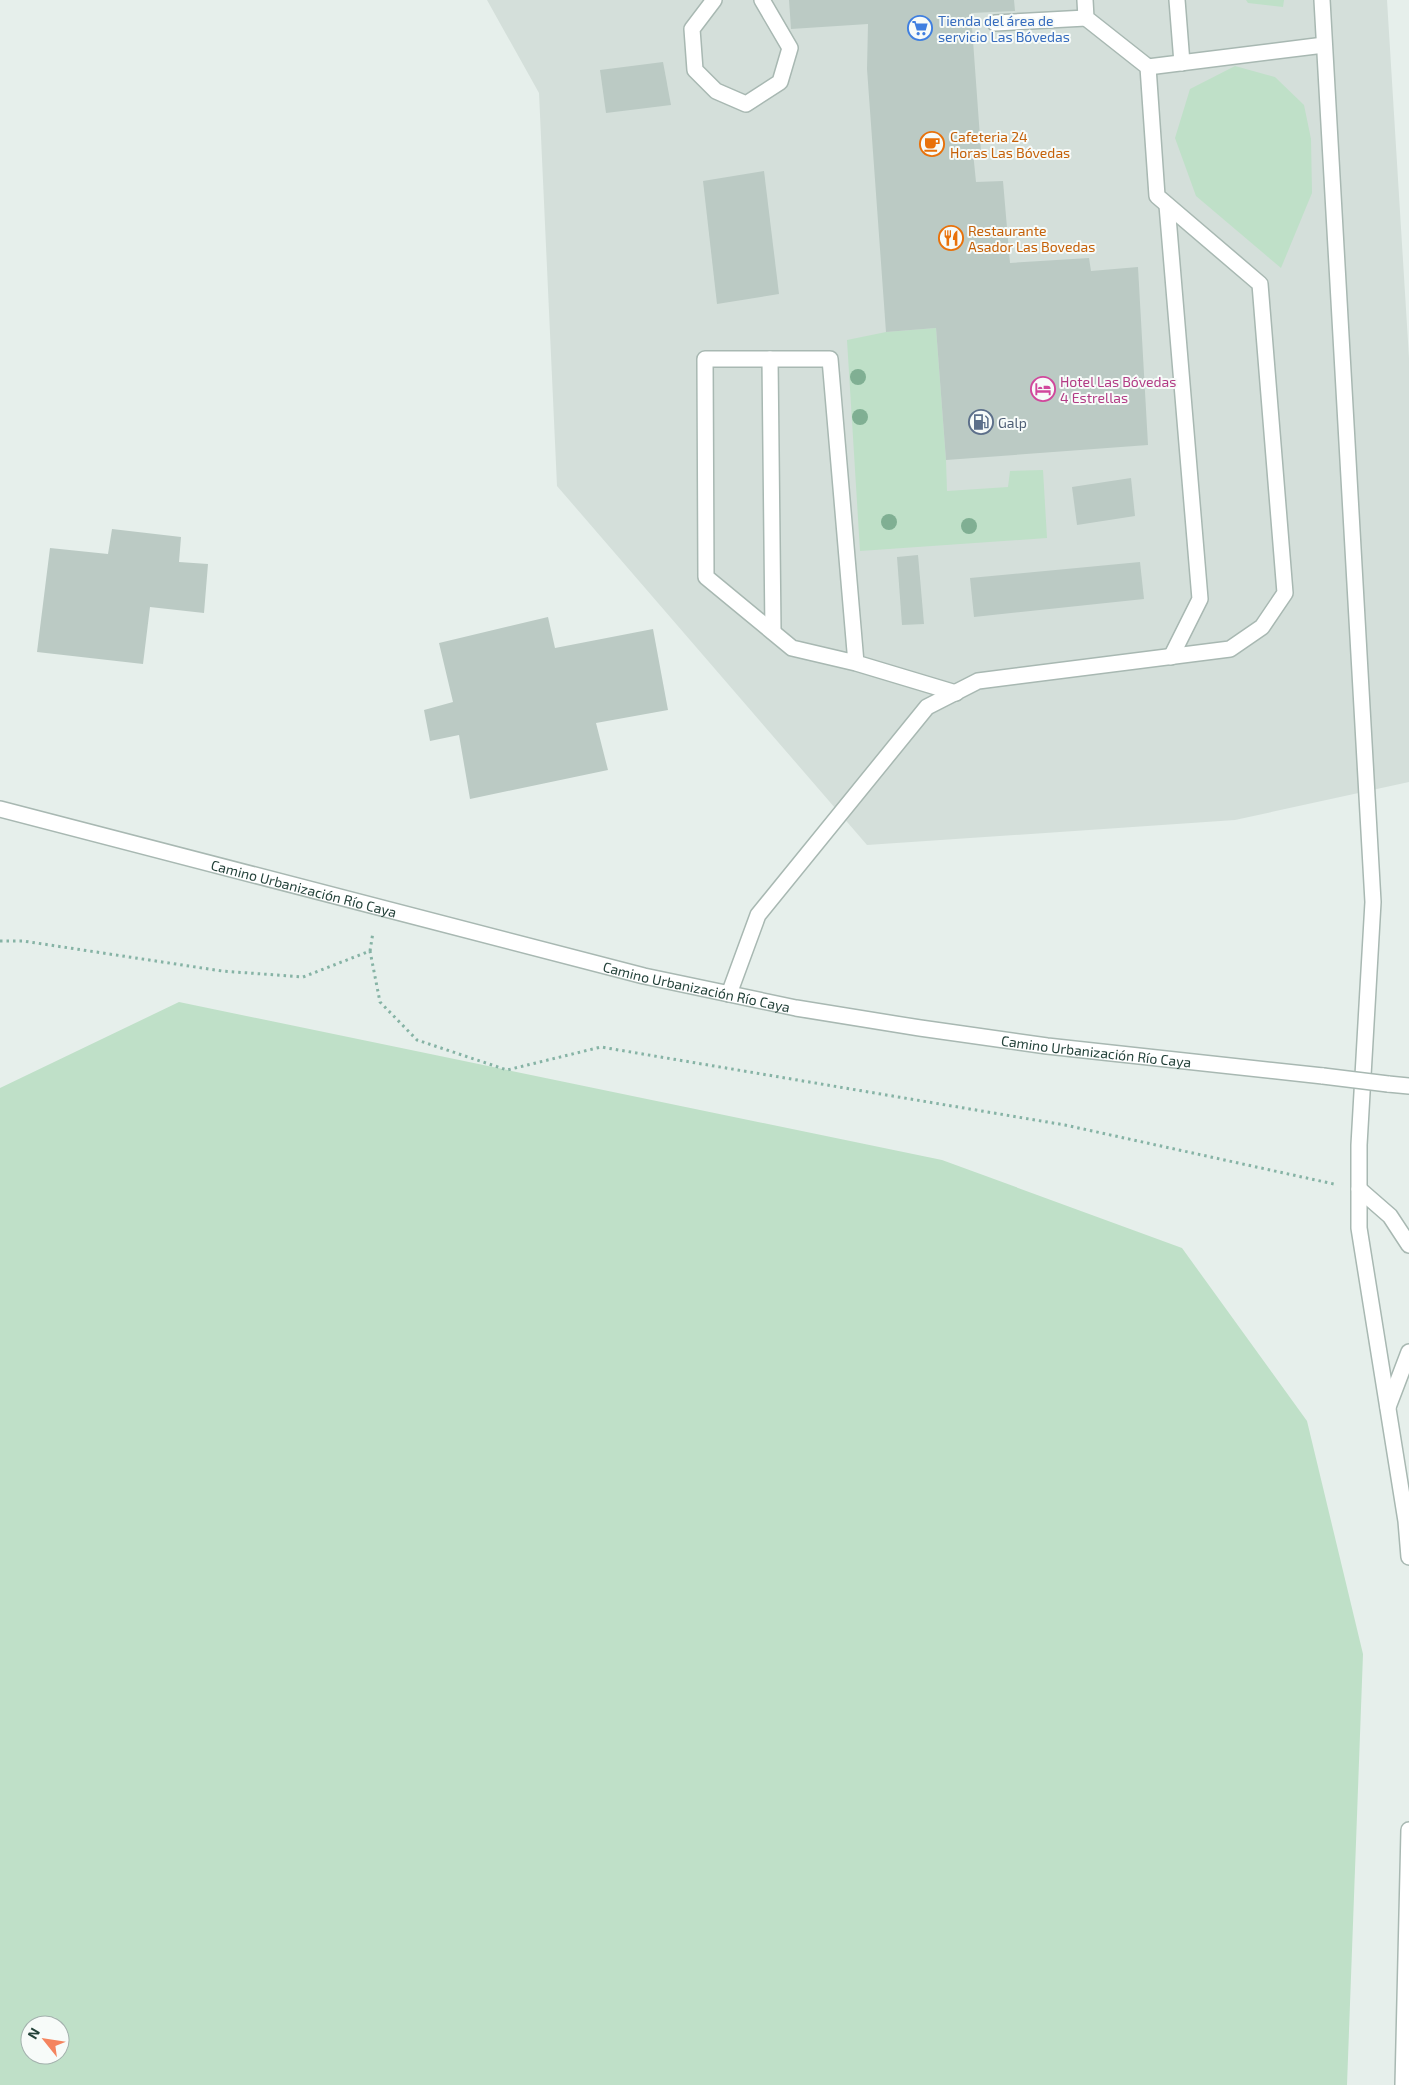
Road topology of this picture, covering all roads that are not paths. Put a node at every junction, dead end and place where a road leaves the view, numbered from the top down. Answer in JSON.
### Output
{"nodes":[{"id":1,"x":714,"y":0,"type":"edge"},
{"id":2,"x":762,"y":0,"type":"edge"},
{"id":3,"x":1086,"y":0,"type":"edge"},
{"id":4,"x":1176,"y":0,"type":"edge"},
{"id":5,"x":1322,"y":0,"type":"edge"},
{"id":6,"x":1086,"y":18,"type":"junction"},
{"id":7,"x":995,"y":23,"type":"dead end"},
{"id":8,"x":1324,"y":45,"type":"junction"},
{"id":9,"x":1182,"y":63,"type":"junction"},
{"id":10,"x":1148,"y":67,"type":"junction"},
{"id":11,"x":1167,"y":205,"type":"junction"},
{"id":12,"x":770,"y":359,"type":"junction"},
{"id":13,"x":773,"y":632,"type":"junction"},
{"id":14,"x":1171,"y":657,"type":"junction"},
{"id":15,"x":856,"y":663,"type":"junction"},
{"id":16,"x":956,"y":693,"type":"junction"},
{"id":17,"x":0,"y":809,"type":"edge"},
{"id":18,"x":729,"y":994,"type":"junction"},
{"id":19,"x":1409,"y":1086,"type":"edge"},
{"id":20,"x":1359,"y":1189,"type":"junction"},
{"id":21,"x":1409,"y":1245,"type":"edge"},
{"id":22,"x":1409,"y":1352,"type":"edge"},
{"id":23,"x":1388,"y":1408,"type":"junction"},
{"id":24,"x":1409,"y":1557,"type":"edge"},
{"id":25,"x":1409,"y":1830,"type":"edge"},
{"id":26,"x":1403,"y":2085,"type":"edge"}],
"edges":[{"from":1,"to":2,"type":"street"},
{"from":3,"to":6,"type":"street"},
{"from":4,"to":9,"type":"street"},
{"from":5,"to":8,"type":"street"},
{"from":6,"to":7,"type":"street"},
{"from":6,"to":10,"type":"street"},
{"from":8,"to":9,"type":"street"},
{"from":8,"to":20,"type":"street"},
{"from":9,"to":10,"type":"street"},
{"from":10,"to":11,"type":"street"},
{"from":11,"to":14,"type":"street"},
{"from":11,"to":14,"type":"street"},
{"from":12,"to":13,"type":"street"},
{"from":12,"to":13,"type":"street"},
{"from":12,"to":15,"type":"street"},
{"from":13,"to":15,"type":"street"},
{"from":14,"to":16,"type":"street"},
{"from":15,"to":16,"type":"street"},
{"from":16,"to":18,"type":"street"},
{"from":17,"to":18,"type":"street","name":"Camino Urbanización Río Caya"},
{"from":18,"to":19,"type":"street","name":"Camino Urbanización Río Caya","bridge":true},
{"from":20,"to":21,"type":"street"},
{"from":20,"to":23,"type":"street"},
{"from":22,"to":23,"type":"street"},
{"from":23,"to":24,"type":"street"},
{"from":25,"to":26,"type":"street"}]}
